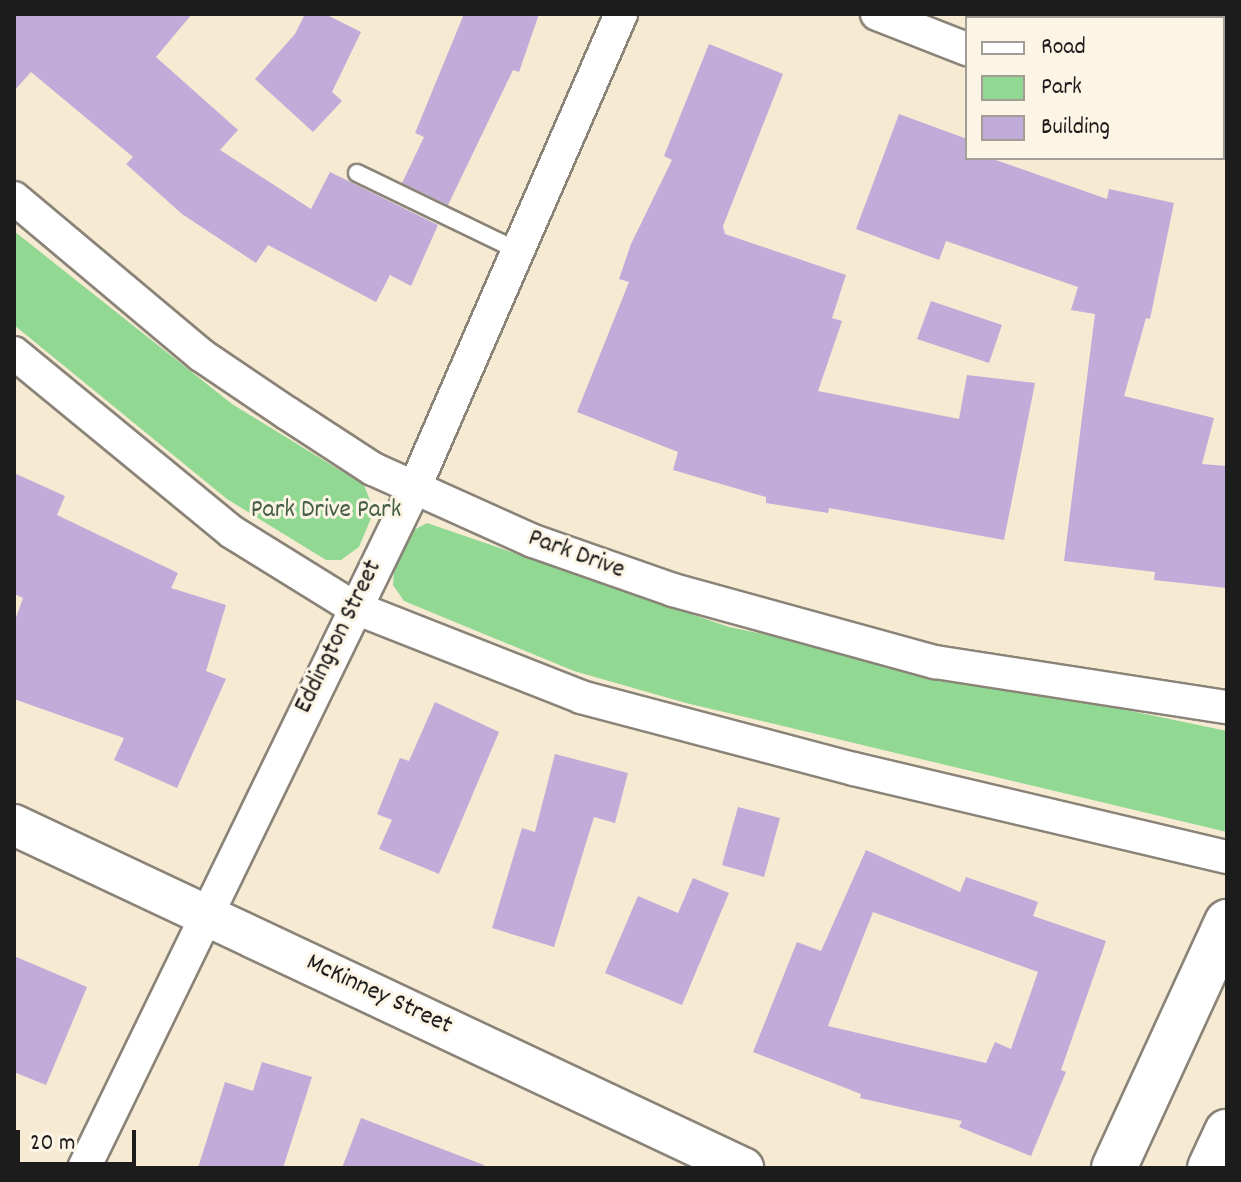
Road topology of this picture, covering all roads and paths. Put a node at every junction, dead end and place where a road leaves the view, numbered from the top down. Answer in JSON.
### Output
{"nodes":[{"id":1,"x":621,"y":14,"type":"edge"},
{"id":2,"x":877,"y":14,"type":"edge"},
{"id":3,"x":965,"y":48,"type":"edge"},
{"id":4,"x":357,"y":173,"type":"dead end"},
{"id":5,"x":14,"y":198,"type":"edge"},
{"id":6,"x":518,"y":251,"type":"junction"},
{"id":7,"x":14,"y":353,"type":"edge"},
{"id":8,"x":414,"y":489,"type":"junction"},
{"id":9,"x":353,"y":607,"type":"junction"},
{"id":10,"x":1227,"y":707,"type":"edge"},
{"id":11,"x":14,"y":825,"type":"edge"},
{"id":12,"x":1227,"y":857,"type":"edge"},
{"id":13,"x":204,"y":912,"type":"junction"},
{"id":14,"x":1227,"y":922,"type":"edge"},
{"id":15,"x":1227,"y":1132,"type":"edge"},
{"id":16,"x":84,"y":1168,"type":"edge"},
{"id":17,"x":743,"y":1168,"type":"edge"},
{"id":18,"x":1114,"y":1168,"type":"edge"},
{"id":19,"x":1210,"y":1168,"type":"edge"}],
"edges":[{"from":1,"to":6,"type":"street","name":"Eddington Street"},
{"from":2,"to":3,"type":"street"},
{"from":4,"to":6,"type":"lane"},
{"from":5,"to":8,"type":"street","name":"Park Drive"},
{"from":6,"to":8,"type":"street","name":"Eddington Street"},
{"from":7,"to":9,"type":"street"},
{"from":8,"to":9,"type":"street","name":"Eddington Street"},
{"from":8,"to":10,"type":"street","name":"Park Drive"},
{"from":9,"to":12,"type":"street"},
{"from":9,"to":13,"type":"street","name":"Eddington Street"},
{"from":11,"to":13,"type":"street","name":"McKinney Street"},
{"from":13,"to":16,"type":"street","name":"Eddington Street"},
{"from":13,"to":17,"type":"street","name":"McKinney Street"},
{"from":14,"to":18,"type":"main road"},
{"from":15,"to":19,"type":"main road"}]}
